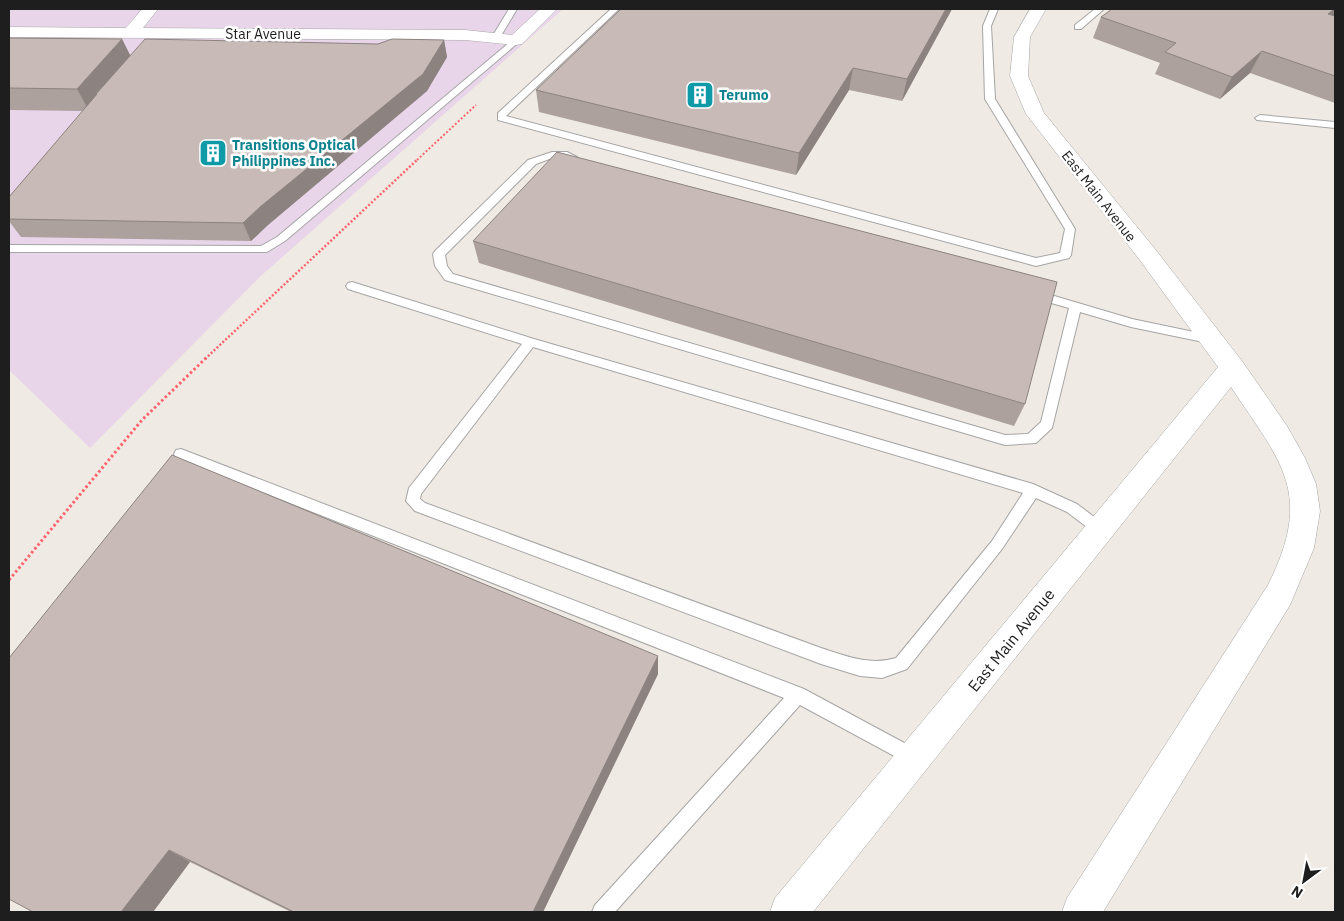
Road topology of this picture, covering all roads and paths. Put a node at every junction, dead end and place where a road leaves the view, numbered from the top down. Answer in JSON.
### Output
{"nodes":[{"id":1,"x":150,"y":9,"type":"edge"},
{"id":2,"x":513,"y":9,"type":"edge"},
{"id":3,"x":549,"y":9,"type":"edge"},
{"id":4,"x":615,"y":9,"type":"edge"},
{"id":5,"x":994,"y":9,"type":"edge"},
{"id":6,"x":1038,"y":9,"type":"edge"},
{"id":7,"x":1100,"y":9,"type":"edge"},
{"id":8,"x":1078,"y":27,"type":"dead end"},
{"id":9,"x":9,"y":32,"type":"edge"},
{"id":10,"x":130,"y":33,"type":"junction"},
{"id":11,"x":496,"y":37,"type":"junction"},
{"id":12,"x":516,"y":40,"type":"junction"},
{"id":13,"x":478,"y":103,"type":"dead end"},
{"id":14,"x":1260,"y":118,"type":"dead end"},
{"id":15,"x":1335,"y":125,"type":"edge"},
{"id":16,"x":581,"y":160,"type":"edge"},
{"id":17,"x":9,"y":249,"type":"edge"},
{"id":18,"x":352,"y":286,"type":"dead end"},
{"id":19,"x":1018,"y":290,"type":"edge"},
{"id":20,"x":1076,"y":307,"type":"junction"},
{"id":21,"x":1213,"y":340,"type":"junction"},
{"id":22,"x":530,"y":342,"type":"junction"},
{"id":23,"x":1232,"y":367,"type":"junction"},
{"id":24,"x":181,"y":454,"type":"dead end"},
{"id":25,"x":1033,"y":490,"type":"junction"},
{"id":26,"x":1101,"y":530,"type":"junction"},
{"id":27,"x":9,"y":580,"type":"edge"},
{"id":28,"x":798,"y":695,"type":"junction"},
{"id":29,"x":916,"y":758,"type":"junction"},
{"id":30,"x":602,"y":912,"type":"edge"},
{"id":31,"x":789,"y":912,"type":"edge"},
{"id":32,"x":1081,"y":912,"type":"edge"}],
"edges":[{"from":1,"to":10,"type":"street"},
{"from":2,"to":11,"type":"lane"},
{"from":3,"to":12,"type":"street"},
{"from":4,"to":5,"type":"lane"},
{"from":6,"to":21,"type":"street","name":"East Main Avenue"},
{"from":7,"to":8,"type":"lane"},
{"from":9,"to":10,"type":"street","name":"Star Avenue"},
{"from":10,"to":11,"type":"street","name":"Star Avenue"},
{"from":11,"to":12,"type":"street","name":"Star Avenue"},
{"from":12,"to":17,"type":"lane"},
{"from":13,"to":27,"type":"path"},
{"from":14,"to":15,"type":"lane"},
{"from":16,"to":20,"type":"lane"},
{"from":18,"to":22,"type":"lane"},
{"from":19,"to":20,"type":"lane"},
{"from":20,"to":21,"type":"lane"},
{"from":21,"to":23,"type":"street","name":"East Main Avenue"},
{"from":22,"to":25,"type":"lane"},
{"from":22,"to":25,"type":"lane"},
{"from":23,"to":26,"type":"street","name":"East Main Avenue"},
{"from":23,"to":32,"type":"street","name":"East Main Avenue"},
{"from":24,"to":28,"type":"lane"},
{"from":25,"to":26,"type":"lane"},
{"from":26,"to":29,"type":"street","name":"East Main Avenue"},
{"from":28,"to":29,"type":"lane"},
{"from":28,"to":30,"type":"lane"},
{"from":29,"to":31,"type":"street","name":"East Main Avenue"}]}
